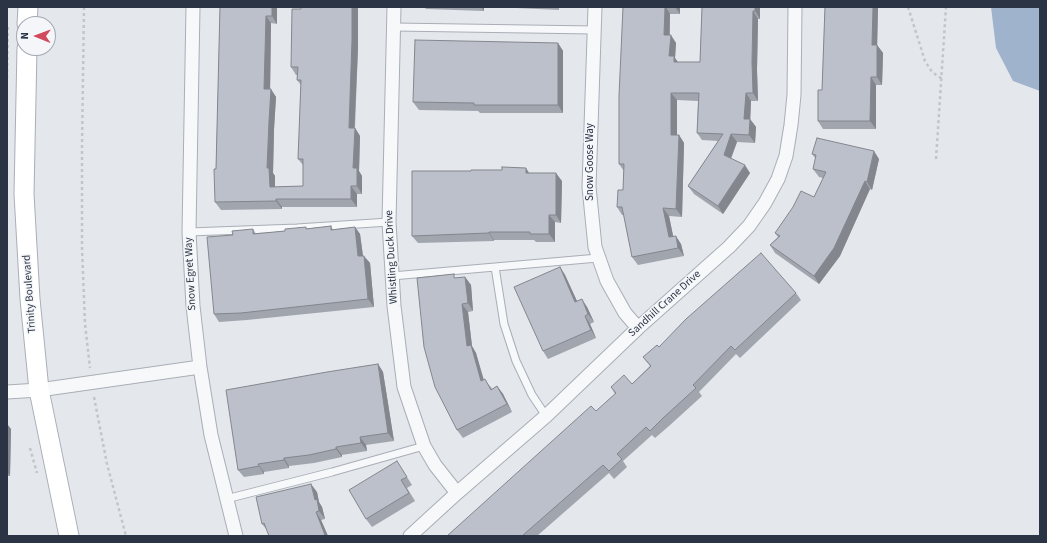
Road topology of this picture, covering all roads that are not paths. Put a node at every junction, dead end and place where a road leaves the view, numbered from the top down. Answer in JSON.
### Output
{"nodes":[{"id":1,"x":192,"y":7,"type":"edge"},
{"id":2,"x":394,"y":7,"type":"edge"},
{"id":3,"x":595,"y":7,"type":"edge"},
{"id":4,"x":795,"y":7,"type":"edge"},
{"id":5,"x":394,"y":27,"type":"junction"},
{"id":6,"x":594,"y":30,"type":"junction"},
{"id":7,"x":27,"y":56,"type":"edge"},
{"id":8,"x":389,"y":222,"type":"junction"},
{"id":9,"x":189,"y":232,"type":"junction"},
{"id":10,"x":598,"y":258,"type":"junction"},
{"id":11,"x":495,"y":267,"type":"junction"},
{"id":12,"x":392,"y":276,"type":"junction"},
{"id":13,"x":638,"y":328,"type":"junction"},
{"id":14,"x":200,"y":367,"type":"junction"},
{"id":15,"x":39,"y":390,"type":"junction"},
{"id":16,"x":7,"y":392,"type":"edge"},
{"id":17,"x":546,"y":416,"type":"junction"},
{"id":18,"x":424,"y":446,"type":"junction"},
{"id":19,"x":457,"y":493,"type":"junction"},
{"id":20,"x":226,"y":499,"type":"junction"},
{"id":21,"x":69,"y":536,"type":"edge"},
{"id":22,"x":236,"y":536,"type":"edge"},
{"id":23,"x":410,"y":536,"type":"edge"}],
"edges":[{"from":1,"to":9,"type":"street","name":"Snow Egret Way"},
{"from":2,"to":5,"type":"street","name":"Whistling Duck Drive"},
{"from":3,"to":6,"type":"street","name":"Snow Goose Way"},
{"from":4,"to":13,"type":"street","name":"Sandhill Crane Drive"},
{"from":5,"to":6,"type":"lane"},
{"from":5,"to":8,"type":"street","name":"Whistling Duck Drive"},
{"from":6,"to":10,"type":"street","name":"Snow Goose Way"},
{"from":7,"to":15,"type":"main road","name":"Trinity Boulevard"},
{"from":8,"to":9,"type":"lane"},
{"from":8,"to":12,"type":"street","name":"Whistling Duck Drive"},
{"from":9,"to":14,"type":"street","name":"Snow Egret Way"},
{"from":10,"to":11,"type":"lane"},
{"from":10,"to":13,"type":"street","name":"Snow Goose Way"},
{"from":11,"to":12,"type":"lane"},
{"from":11,"to":17,"type":"lane"},
{"from":12,"to":18,"type":"street","name":"Whistling Duck Drive"},
{"from":13,"to":17,"type":"street","name":"Sandhill Crane Drive"},
{"from":14,"to":15,"type":"street"},
{"from":14,"to":20,"type":"street","name":"Snow Egret Way"},
{"from":15,"to":16,"type":"street"},
{"from":15,"to":21,"type":"main road","name":"Trinity Boulevard"},
{"from":17,"to":19,"type":"street","name":"Sandhill Crane Drive"},
{"from":18,"to":19,"type":"street","name":"Whistling Duck Drive"},
{"from":18,"to":20,"type":"lane"},
{"from":19,"to":23,"type":"street","name":"Sandhill Crane Drive"},
{"from":20,"to":22,"type":"street","name":"Snow Egret Way"}]}
